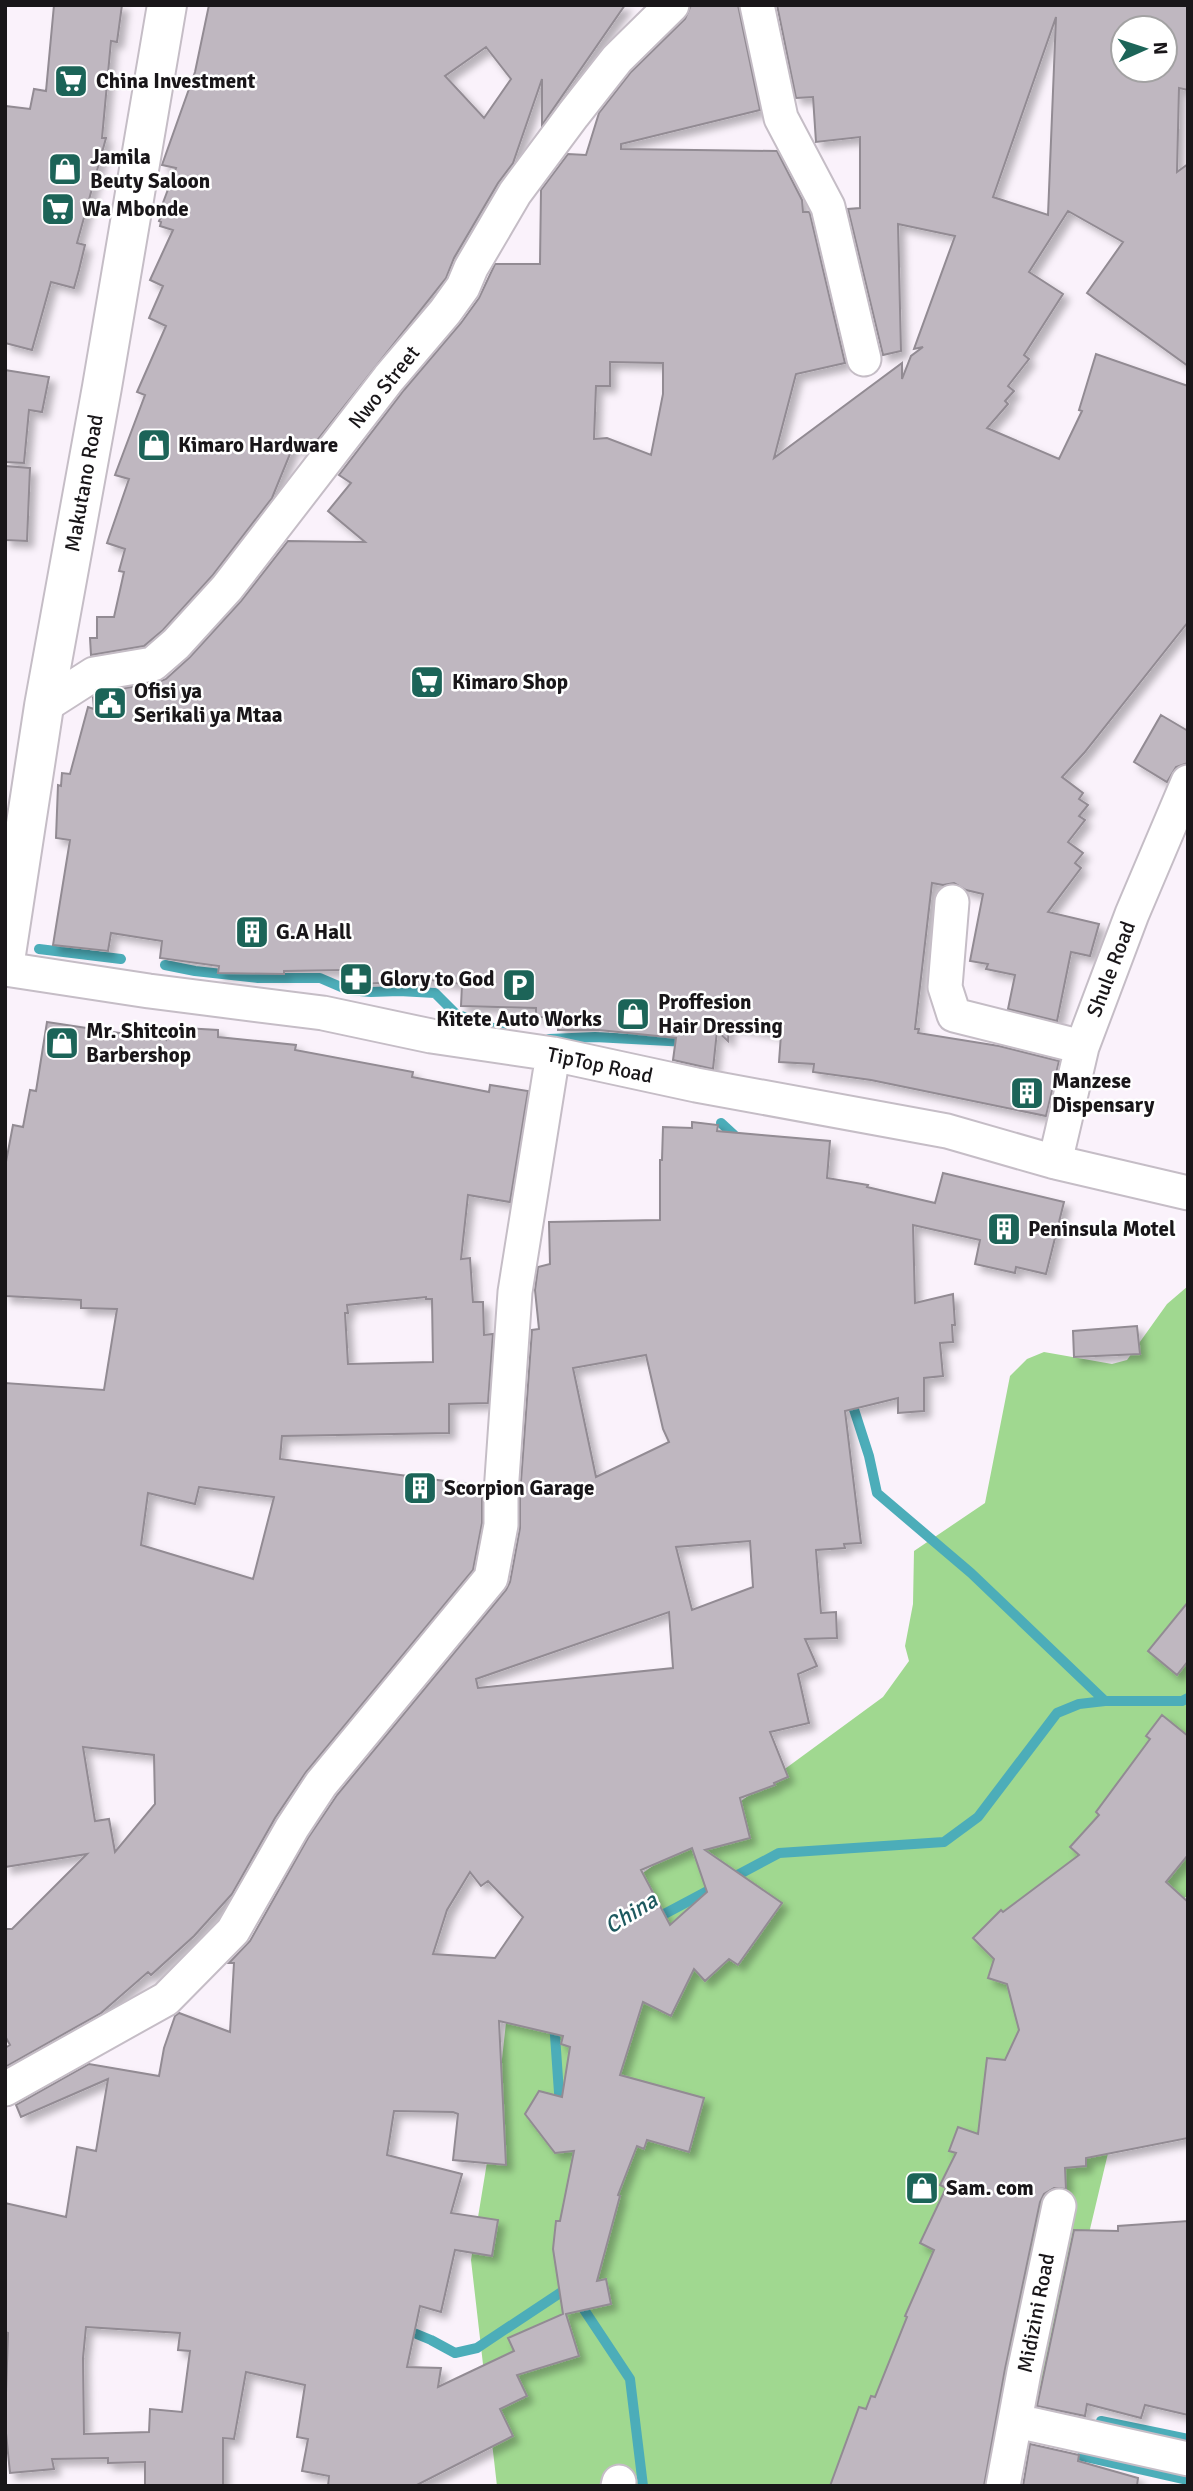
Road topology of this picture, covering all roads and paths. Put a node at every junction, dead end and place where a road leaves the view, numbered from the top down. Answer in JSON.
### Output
{"nodes":[{"id":1,"x":167,"y":5,"type":"edge"},
{"id":2,"x":672,"y":5,"type":"edge"},
{"id":3,"x":757,"y":5,"type":"edge"},
{"id":4,"x":864,"y":359,"type":"dead end"},
{"id":5,"x":44,"y":706,"type":"junction"},
{"id":6,"x":1188,"y":782,"type":"edge"},
{"id":7,"x":19,"y":795,"type":"edge"},
{"id":8,"x":952,"y":902,"type":"dead end"},
{"id":9,"x":5,"y":961,"type":"edge"},
{"id":10,"x":5,"y":969,"type":"edge"},
{"id":11,"x":1082,"y":1047,"type":"junction"},
{"id":12,"x":553,"y":1054,"type":"junction"},
{"id":13,"x":1055,"y":1162,"type":"junction"},
{"id":14,"x":1188,"y":1193,"type":"edge"},
{"id":15,"x":5,"y":2088,"type":"edge"},
{"id":16,"x":1059,"y":2206,"type":"dead end"},
{"id":17,"x":1017,"y":2421,"type":"junction"},
{"id":18,"x":1188,"y":2459,"type":"edge"},
{"id":19,"x":1003,"y":2486,"type":"edge"}],
"edges":[{"from":1,"to":5,"type":"street","name":"Makutano Road"},
{"from":2,"to":5,"type":"street","name":"Nwo Street"},
{"from":3,"to":4,"type":"street"},
{"from":5,"to":7,"type":"street","name":"Makutano Road"},
{"from":6,"to":11,"type":"street","name":"Shule Road"},
{"from":7,"to":9,"type":"street","name":"Makutano Road"},
{"from":8,"to":11,"type":"street"},
{"from":10,"to":12,"type":"street","name":"TipTop Road"},
{"from":11,"to":13,"type":"street","name":"Shule Road"},
{"from":12,"to":13,"type":"street","name":"TipTop Road"},
{"from":12,"to":15,"type":"street"},
{"from":13,"to":14,"type":"street","name":"TipTop Road"},
{"from":16,"to":17,"type":"street","name":"Midizini Road"},
{"from":17,"to":18,"type":"street"},
{"from":17,"to":19,"type":"street","name":"Midizini Road"}]}
